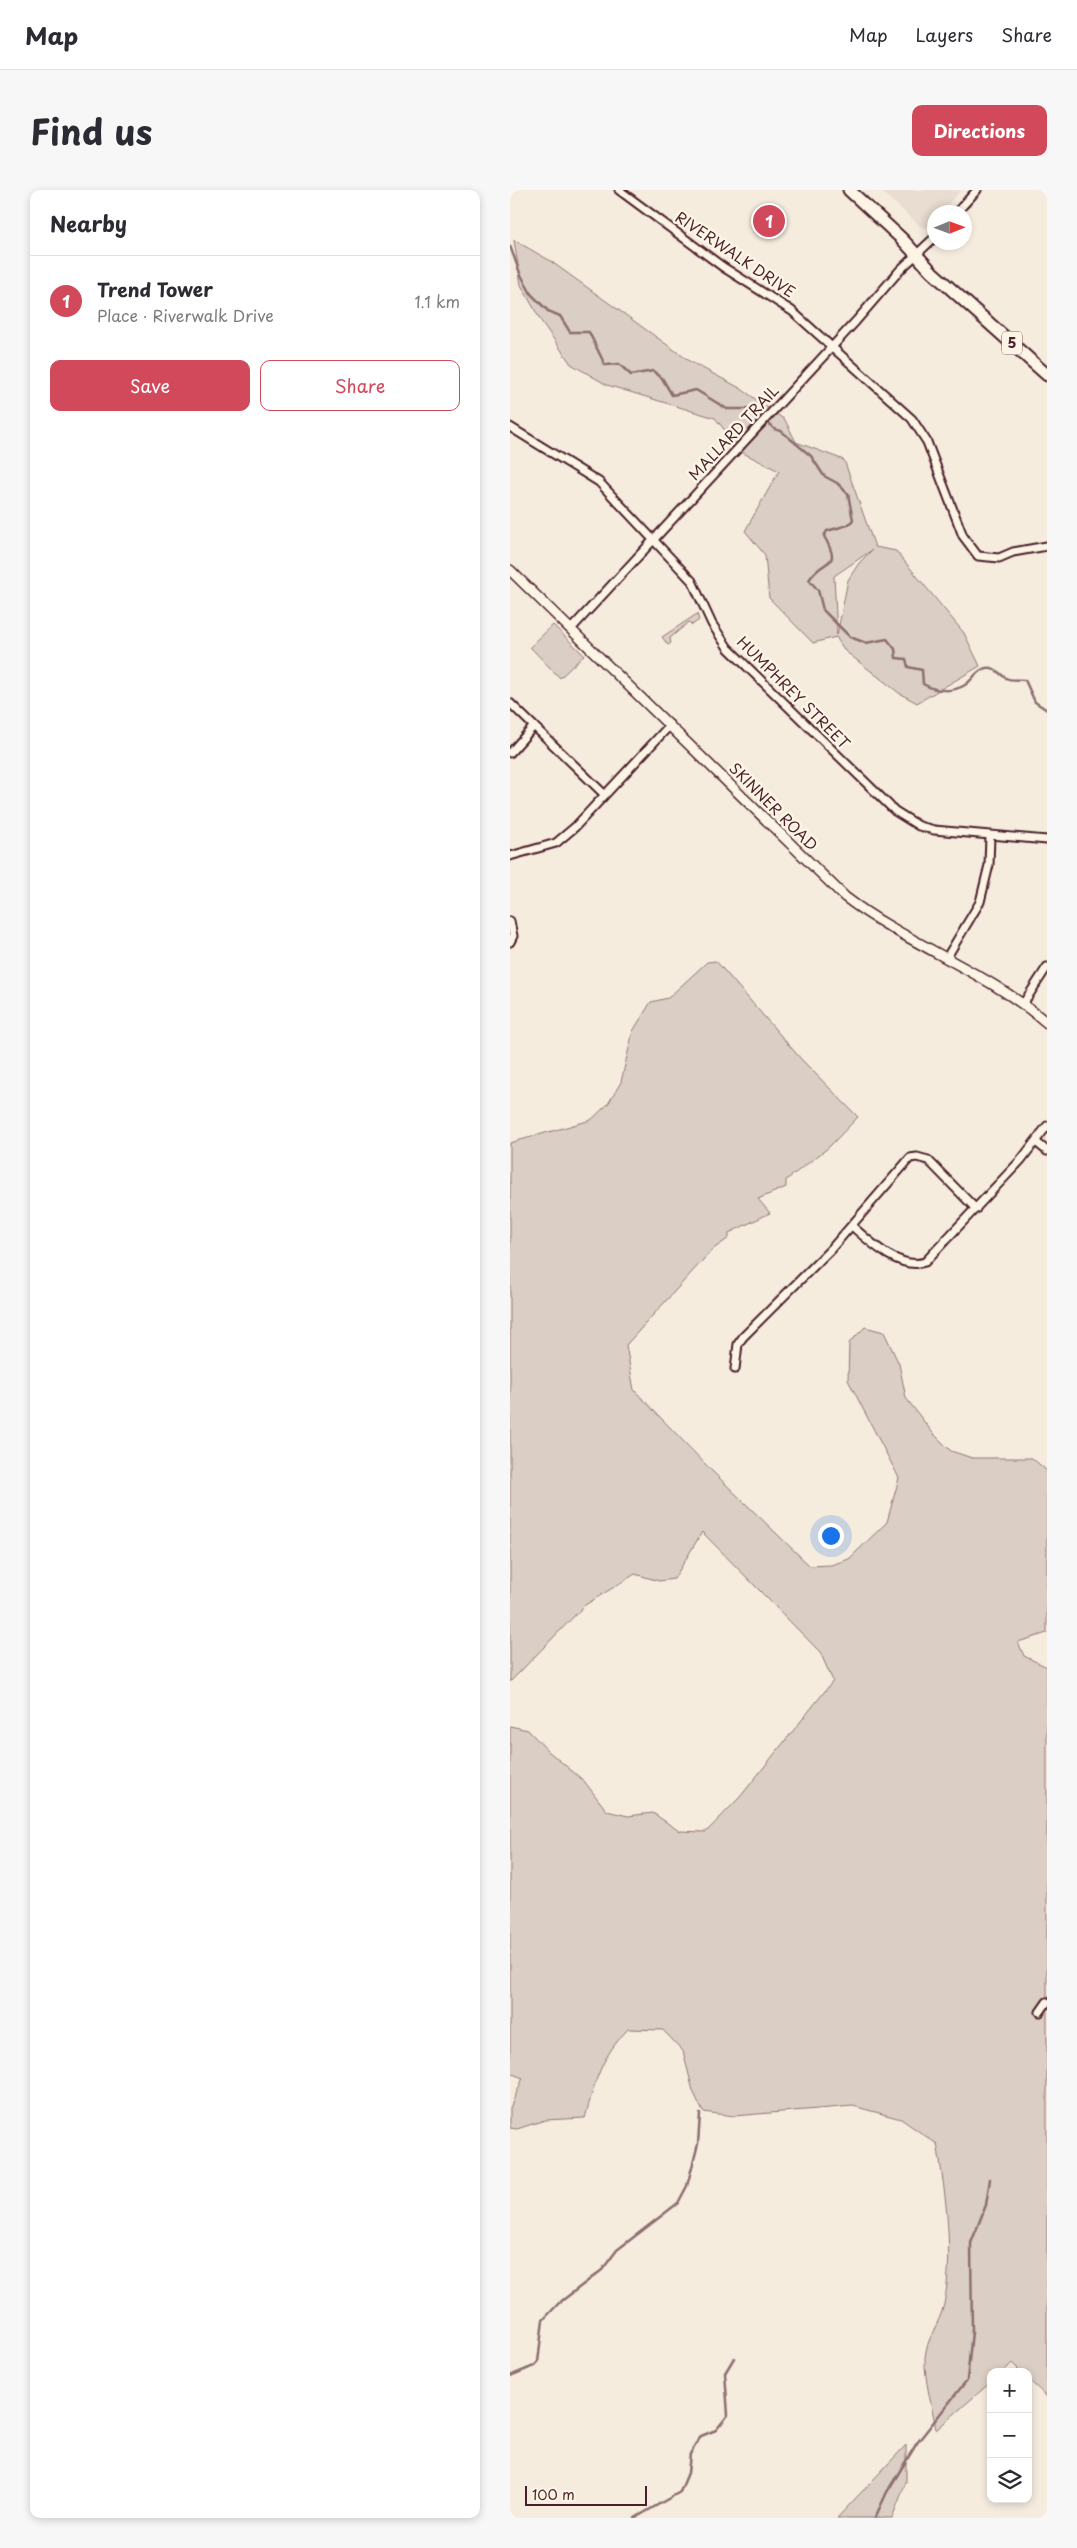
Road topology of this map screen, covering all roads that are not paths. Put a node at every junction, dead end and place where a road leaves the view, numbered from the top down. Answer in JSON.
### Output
{"nodes":[{"id":1,"x":618,"y":190,"type":"edge"},
{"id":2,"x":849,"y":190,"type":"edge"},
{"id":3,"x":978,"y":190,"type":"edge"},
{"id":4,"x":964,"y":205,"type":"edge"},
{"id":5,"x":927,"y":245,"type":"edge"},
{"id":6,"x":917,"y":255,"type":"junction"},
{"id":7,"x":833,"y":346,"type":"junction"},
{"id":8,"x":1047,"y":375,"type":"edge"},
{"id":9,"x":510,"y":427,"type":"edge"},
{"id":10,"x":654,"y":538,"type":"junction"},
{"id":11,"x":1047,"y":546,"type":"edge"},
{"id":12,"x":510,"y":570,"type":"edge"},
{"id":13,"x":571,"y":629,"type":"junction"},
{"id":14,"x":510,"y":703,"type":"edge"},
{"id":15,"x":670,"y":725,"type":"junction"},
{"id":16,"x":534,"y":726,"type":"junction"},
{"id":17,"x":510,"y":753,"type":"edge"},
{"id":18,"x":605,"y":794,"type":"junction"},
{"id":19,"x":990,"y":836,"type":"junction"},
{"id":20,"x":1047,"y":840,"type":"edge"},
{"id":21,"x":510,"y":856,"type":"edge"},
{"id":22,"x":510,"y":921,"type":"edge"},
{"id":23,"x":510,"y":942,"type":"edge"},
{"id":24,"x":947,"y":957,"type":"junction"},
{"id":25,"x":1047,"y":967,"type":"edge"},
{"id":26,"x":1022,"y":1004,"type":"junction"},
{"id":27,"x":1047,"y":1023,"type":"edge"},
{"id":28,"x":1047,"y":1126,"type":"edge"},
{"id":29,"x":1036,"y":1142,"type":"junction"},
{"id":30,"x":1047,"y":1151,"type":"edge"},
{"id":31,"x":976,"y":1209,"type":"junction"},
{"id":32,"x":852,"y":1226,"type":"junction"},
{"id":33,"x":735,"y":1369,"type":"dead end"},
{"id":34,"x":1047,"y":2002,"type":"edge"},
{"id":35,"x":1040,"y":2012,"type":"dead end"}],
"edges":[{"from":1,"to":7,"type":"street","name":"RIVERWALK DRIVE"},
{"from":2,"to":6,"type":"main road","number":"5"},
{"from":3,"to":4,"type":"street"},
{"from":5,"to":6,"type":"street","name":"MALLARD TRAIL"},
{"from":6,"to":7,"type":"street","name":"MALLARD TRAIL"},
{"from":6,"to":8,"type":"main road","number":"5"},
{"from":7,"to":10,"type":"street","name":"MALLARD TRAIL"},
{"from":7,"to":11,"type":"street","name":"RIVERWALK DRIVE"},
{"from":9,"to":10,"type":"street","name":"HUMPHREY STREET"},
{"from":10,"to":13,"type":"street","name":"MALLARD TRAIL"},
{"from":10,"to":19,"type":"street","name":"HUMPHREY STREET"},
{"from":12,"to":13,"type":"street","name":"SKINNER ROAD"},
{"from":13,"to":15,"type":"street","name":"SKINNER ROAD"},
{"from":14,"to":16,"type":"street"},
{"from":15,"to":18,"type":"street"},
{"from":15,"to":24,"type":"street","name":"SKINNER ROAD"},
{"from":16,"to":17,"type":"street"},
{"from":16,"to":18,"type":"street"},
{"from":18,"to":21,"type":"street"},
{"from":19,"to":20,"type":"street","name":"HUMPHREY STREET"},
{"from":19,"to":24,"type":"street"},
{"from":22,"to":23,"type":"street"},
{"from":24,"to":26,"type":"street","name":"SKINNER ROAD"},
{"from":25,"to":26,"type":"street"},
{"from":26,"to":27,"type":"street","name":"SKINNER ROAD"},
{"from":28,"to":29,"type":"street"},
{"from":29,"to":30,"type":"street"},
{"from":29,"to":31,"type":"street"},
{"from":31,"to":32,"type":"street"},
{"from":31,"to":32,"type":"street"},
{"from":32,"to":33,"type":"street"},
{"from":34,"to":35,"type":"street"}]}
